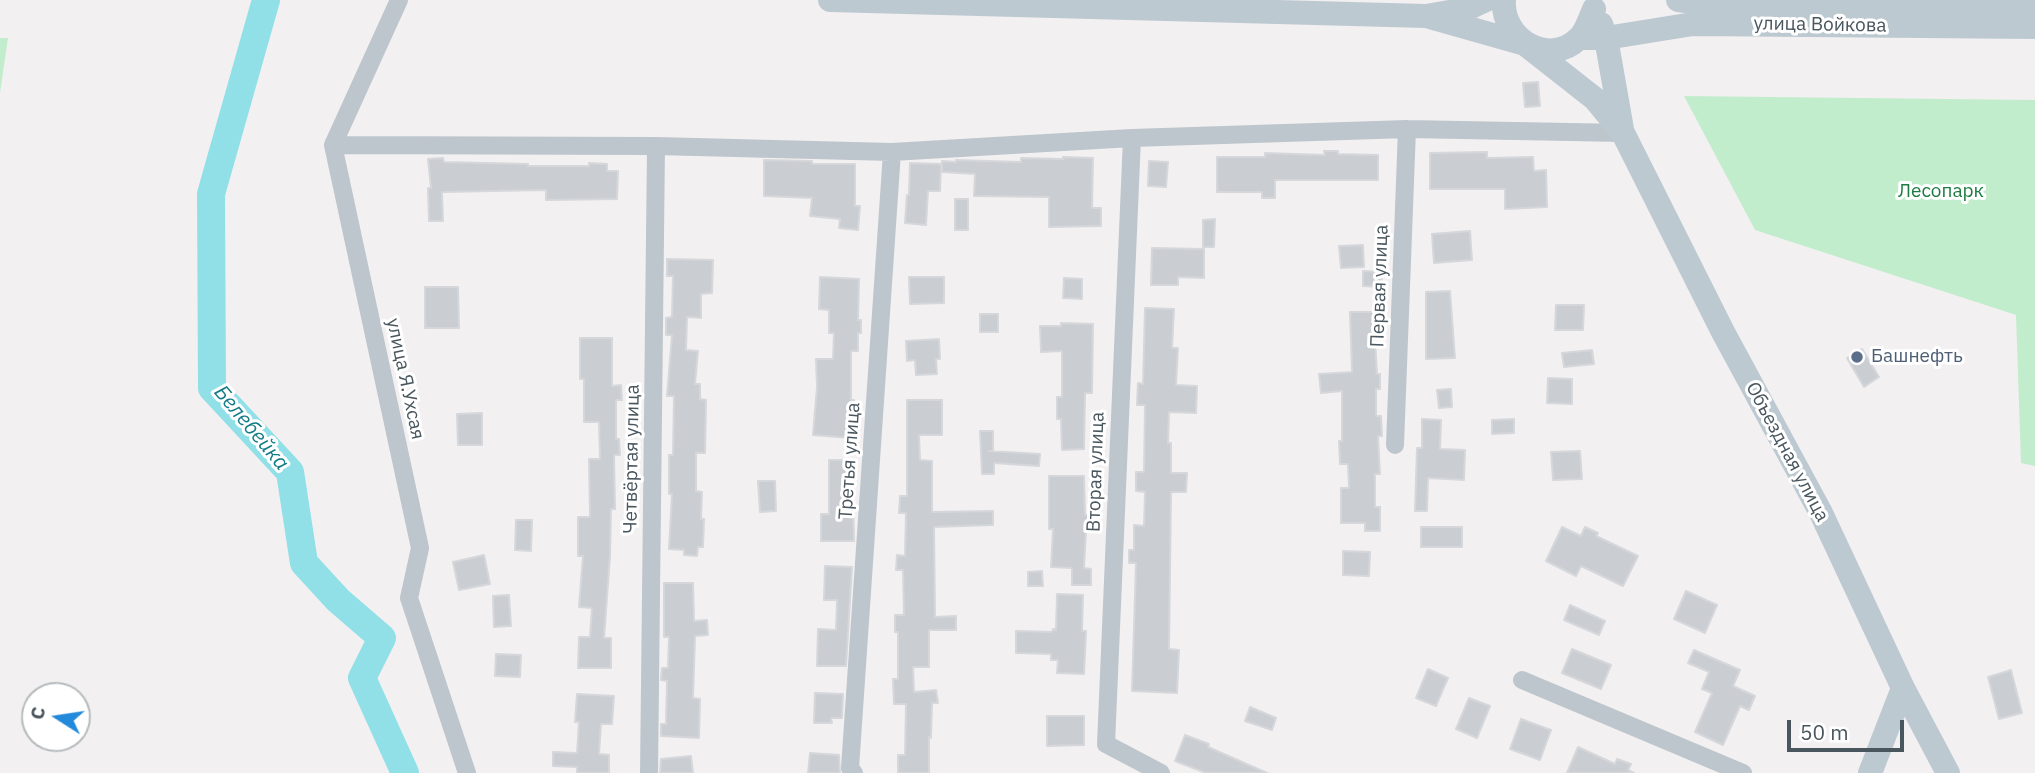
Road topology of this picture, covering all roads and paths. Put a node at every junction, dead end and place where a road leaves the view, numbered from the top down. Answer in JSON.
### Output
{"nodes":[{"id":1,"x":399,"y":0,"type":"edge"},
{"id":2,"x":830,"y":0,"type":"edge"},
{"id":3,"x":1486,"y":0,"type":"edge"},
{"id":4,"x":1504,"y":0,"type":"edge"},
{"id":5,"x":1678,"y":0,"type":"edge"},
{"id":6,"x":1594,"y":5,"type":"edge"},
{"id":7,"x":2035,"y":6,"type":"edge"},
{"id":8,"x":1426,"y":16,"type":"junction"},
{"id":9,"x":2035,"y":27,"type":"edge"},
{"id":10,"x":1581,"y":38,"type":"junction"},
{"id":11,"x":1606,"y":38,"type":"junction"},
{"id":12,"x":1525,"y":44,"type":"junction"},
{"id":13,"x":1407,"y":129,"type":"junction"},
{"id":14,"x":1622,"y":133,"type":"junction"},
{"id":15,"x":1132,"y":138,"type":"junction"},
{"id":16,"x":333,"y":145,"type":"junction"},
{"id":17,"x":656,"y":146,"type":"junction"},
{"id":18,"x":892,"y":152,"type":"junction"},
{"id":19,"x":1395,"y":445,"type":"dead end"},
{"id":20,"x":1522,"y":680,"type":"dead end"},
{"id":21,"x":1903,"y":688,"type":"junction"},
{"id":22,"x":467,"y":773,"type":"edge"},
{"id":23,"x":649,"y":773,"type":"edge"},
{"id":24,"x":854,"y":773,"type":"edge"},
{"id":25,"x":1161,"y":773,"type":"edge"},
{"id":26,"x":1744,"y":773,"type":"edge"},
{"id":27,"x":1870,"y":773,"type":"edge"},
{"id":28,"x":1948,"y":773,"type":"edge"}],
"edges":[{"from":1,"to":16,"type":"street"},
{"from":2,"to":8,"type":"main road"},
{"from":3,"to":8,"type":"main road"},
{"from":4,"to":12,"type":"main road"},
{"from":5,"to":7,"type":"main road","name":"улица Войкова"},
{"from":6,"to":10,"type":"main road"},
{"from":6,"to":11,"type":"main road"},
{"from":8,"to":12,"type":"main road"},
{"from":9,"to":11,"type":"main road","name":"улица Войкова"},
{"from":10,"to":11,"type":"main road","name":"улица Войкова"},
{"from":10,"to":12,"type":"main road","name":"улица Войкова"},
{"from":11,"to":14,"type":"main road"},
{"from":12,"to":14,"type":"main road"},
{"from":13,"to":14,"type":"street"},
{"from":13,"to":15,"type":"street"},
{"from":13,"to":19,"type":"street","name":"Первая улица"},
{"from":14,"to":21,"type":"main road","name":"Объездная улица"},
{"from":15,"to":18,"type":"street"},
{"from":15,"to":25,"type":"street","name":"Вторая улица"},
{"from":16,"to":17,"type":"street"},
{"from":16,"to":22,"type":"street","name":"улица Я.Ухсая"},
{"from":17,"to":18,"type":"street"},
{"from":17,"to":23,"type":"street","name":"Четвёртая улица"},
{"from":18,"to":24,"type":"street","name":"Третья улица"},
{"from":20,"to":26,"type":"street"},
{"from":21,"to":27,"type":"main road"},
{"from":21,"to":28,"type":"main road","name":"Объездная улица"}]}
